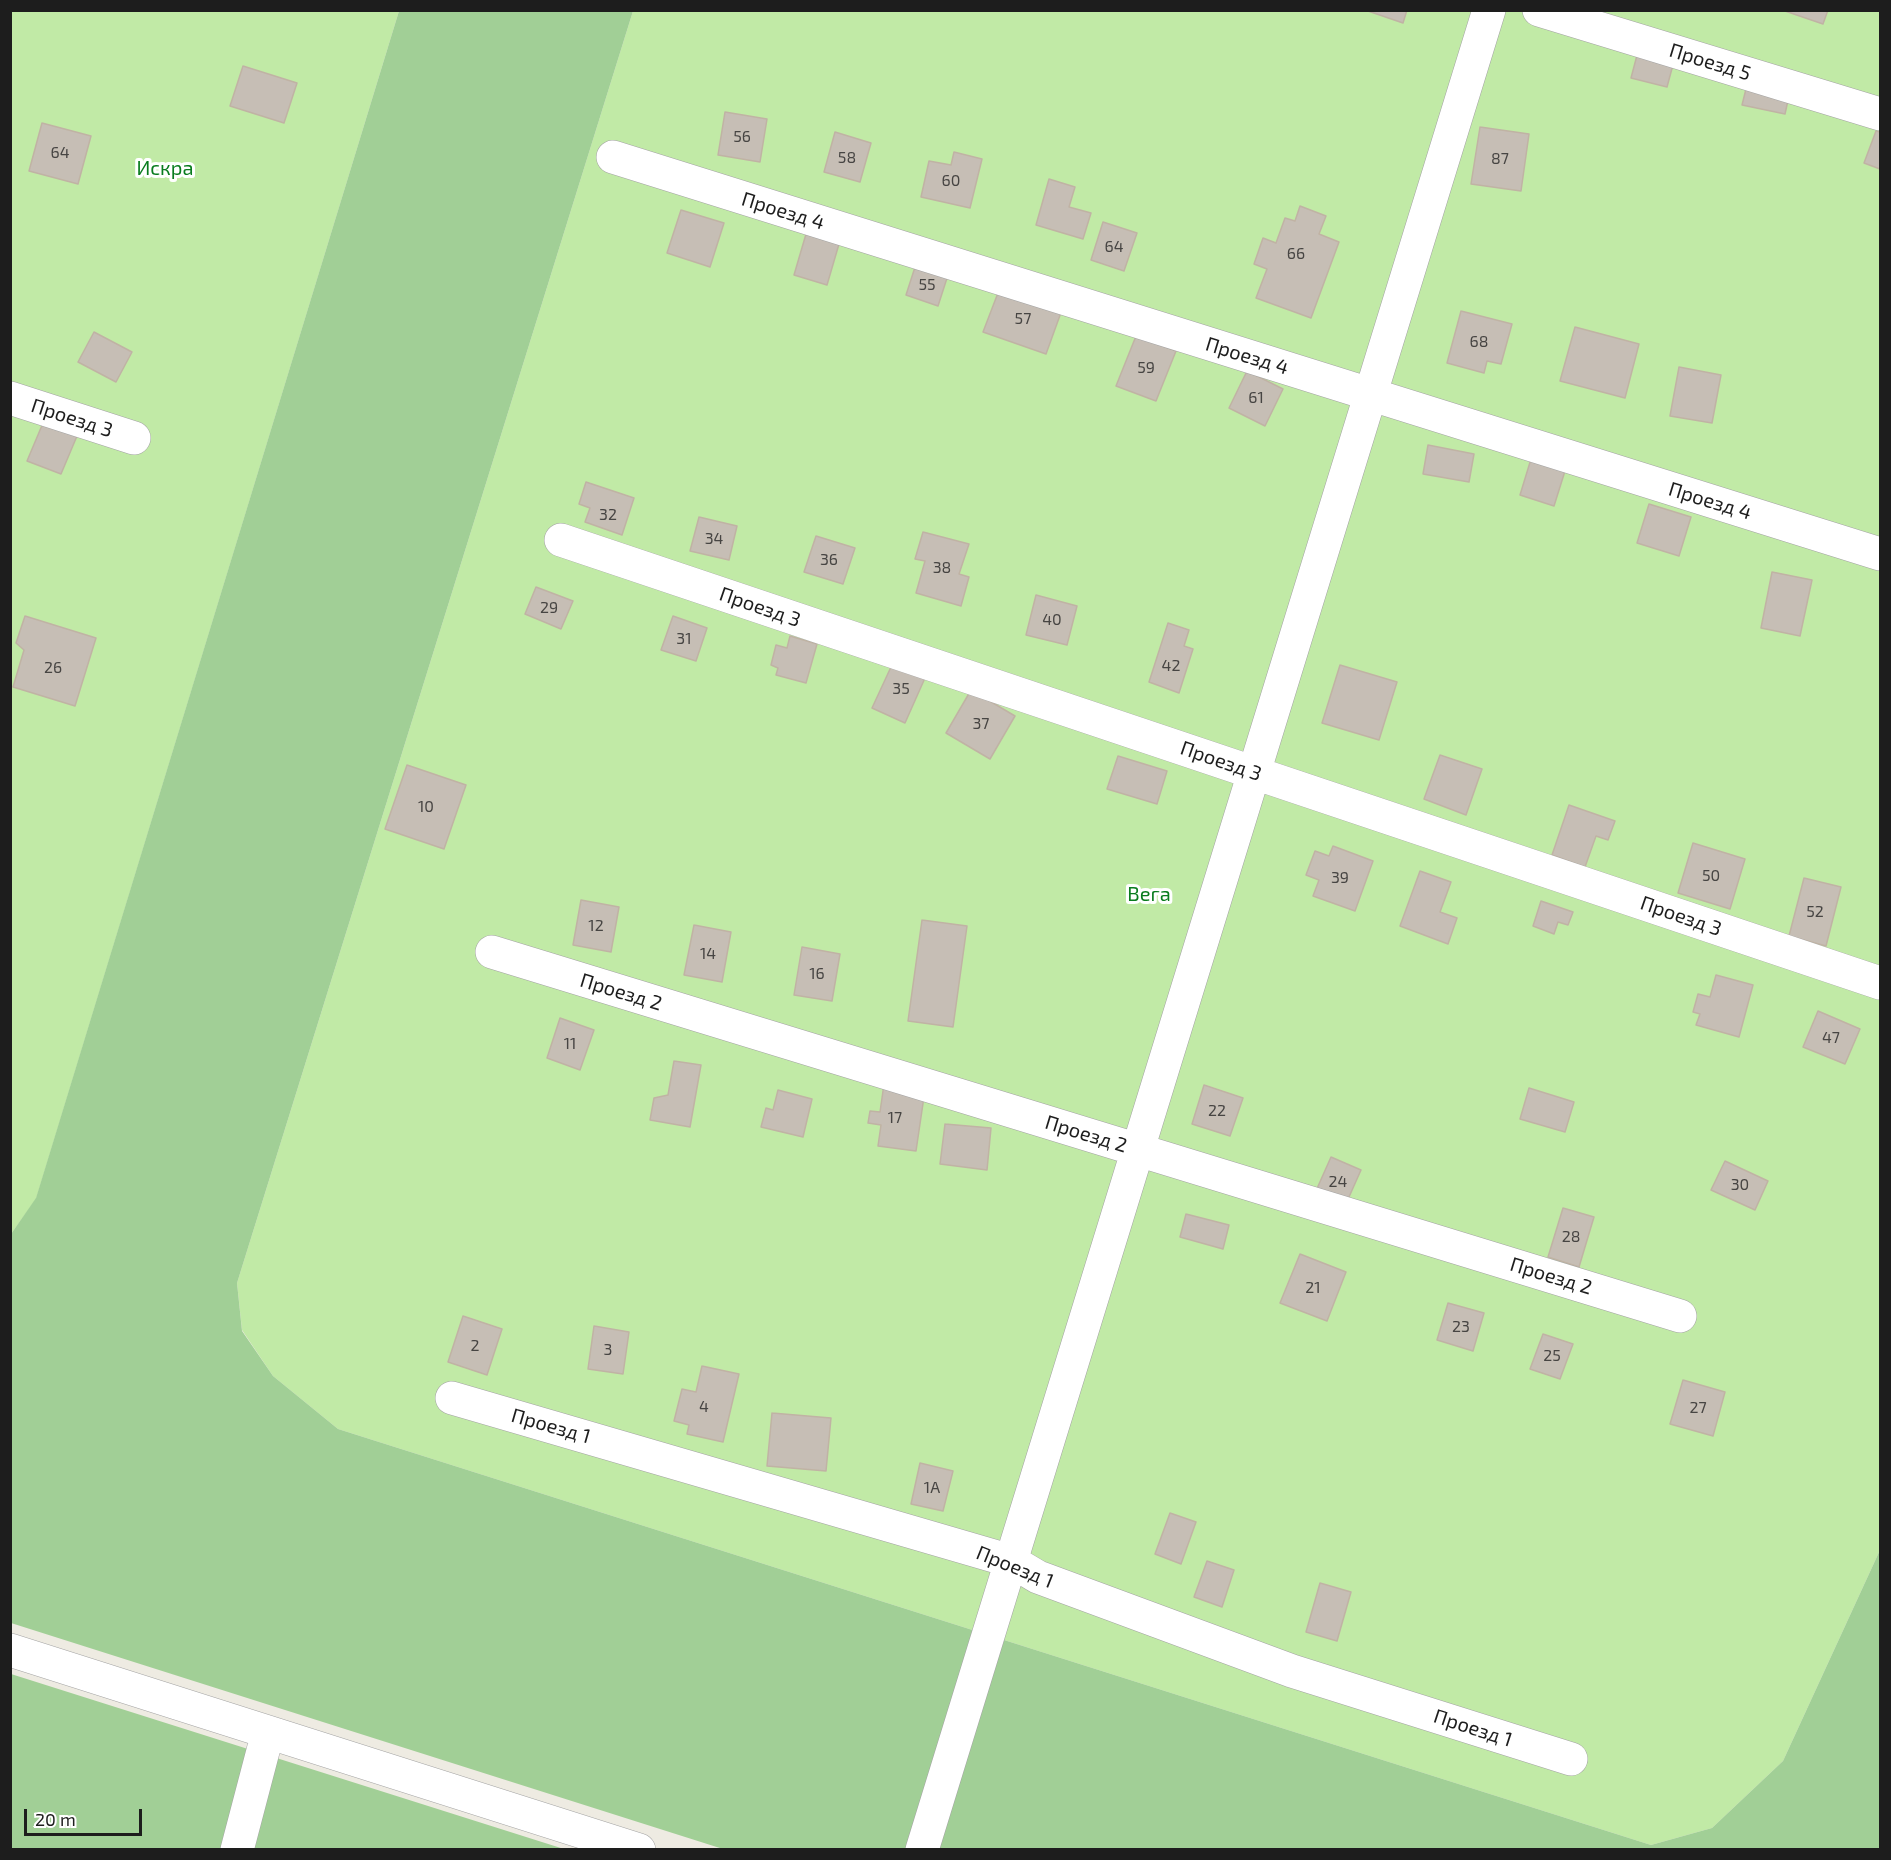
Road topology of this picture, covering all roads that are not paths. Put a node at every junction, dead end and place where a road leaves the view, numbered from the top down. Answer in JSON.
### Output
{"nodes":[{"id":1,"x":1490,"y":10,"type":"edge"},
{"id":2,"x":1539,"y":10,"type":"edge"},
{"id":3,"x":1881,"y":114,"type":"edge"},
{"id":4,"x":613,"y":157,"type":"dead end"},
{"id":5,"x":1371,"y":395,"type":"junction"},
{"id":6,"x":10,"y":398,"type":"edge"},
{"id":7,"x":134,"y":438,"type":"dead end"},
{"id":8,"x":561,"y":540,"type":"dead end"},
{"id":9,"x":1881,"y":554,"type":"edge"},
{"id":10,"x":1254,"y":773,"type":"junction"},
{"id":11,"x":492,"y":952,"type":"dead end"},
{"id":12,"x":1881,"y":983,"type":"edge"},
{"id":13,"x":1138,"y":1150,"type":"junction"},
{"id":14,"x":1680,"y":1316,"type":"dead end"},
{"id":15,"x":452,"y":1398,"type":"dead end"},
{"id":16,"x":1011,"y":1561,"type":"junction"},
{"id":17,"x":10,"y":1650,"type":"edge"},
{"id":18,"x":268,"y":1731,"type":"junction"},
{"id":19,"x":1571,"y":1760,"type":"dead end"},
{"id":20,"x":237,"y":1850,"type":"edge"},
{"id":21,"x":639,"y":1850,"type":"edge"},
{"id":22,"x":922,"y":1850,"type":"edge"}],
"edges":[{"from":1,"to":5,"type":"street"},
{"from":2,"to":3,"type":"street","name":"Проезд 5"},
{"from":4,"to":5,"type":"street","name":"Проезд 4"},
{"from":5,"to":9,"type":"street","name":"Проезд 4"},
{"from":5,"to":10,"type":"street"},
{"from":6,"to":7,"type":"street","name":"Проезд 3"},
{"from":8,"to":10,"type":"street","name":"Проезд 3"},
{"from":10,"to":12,"type":"street","name":"Проезд 3"},
{"from":10,"to":13,"type":"street"},
{"from":11,"to":13,"type":"street","name":"Проезд 2"},
{"from":13,"to":14,"type":"street","name":"Проезд 2"},
{"from":13,"to":16,"type":"street"},
{"from":15,"to":16,"type":"street","name":"Проезд 1"},
{"from":16,"to":19,"type":"street","name":"Проезд 1"},
{"from":16,"to":22,"type":"street"},
{"from":17,"to":18,"type":"street"},
{"from":18,"to":20,"type":"street"},
{"from":18,"to":21,"type":"street"}]}
